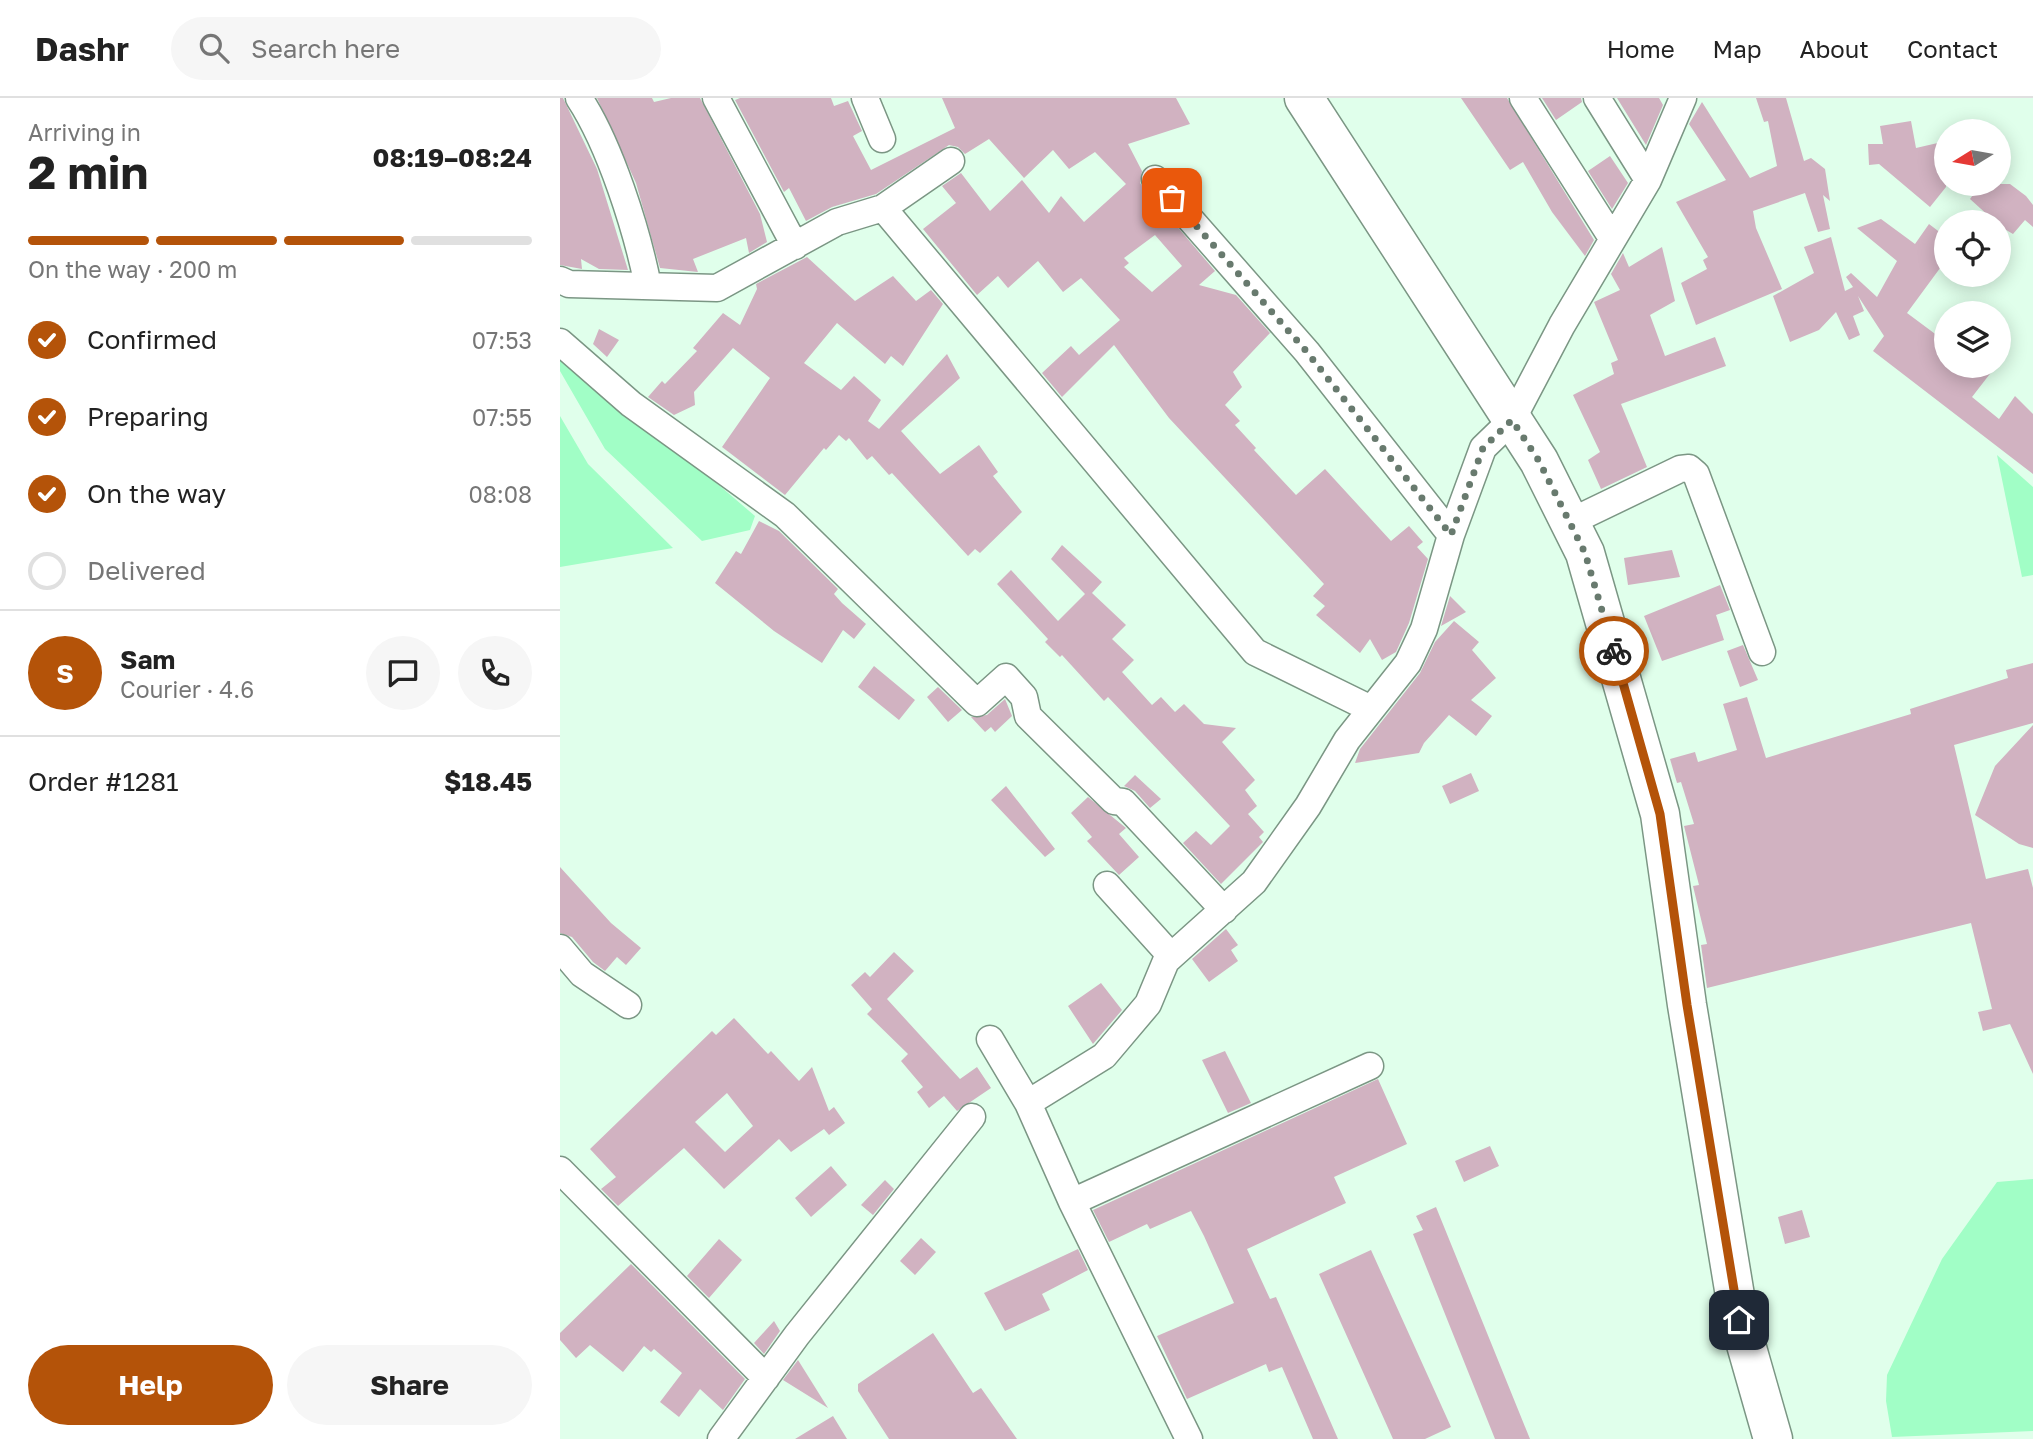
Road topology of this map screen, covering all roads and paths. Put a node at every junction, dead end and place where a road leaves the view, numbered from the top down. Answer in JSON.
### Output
{"nodes":[{"id":1,"x":579,"y":98,"type":"edge"},
{"id":2,"x":716,"y":98,"type":"edge"},
{"id":3,"x":865,"y":98,"type":"edge"},
{"id":4,"x":1304,"y":98,"type":"edge"},
{"id":5,"x":1523,"y":98,"type":"edge"},
{"id":6,"x":1597,"y":98,"type":"edge"},
{"id":7,"x":1683,"y":98,"type":"edge"},
{"id":8,"x":882,"y":139,"type":"dead end"},
{"id":9,"x":951,"y":162,"type":"dead end"},
{"id":10,"x":1156,"y":179,"type":"dead end"},
{"id":11,"x":1648,"y":180,"type":"junction"},
{"id":12,"x":883,"y":208,"type":"junction"},
{"id":13,"x":1612,"y":238,"type":"junction"},
{"id":14,"x":795,"y":246,"type":"junction"},
{"id":15,"x":560,"y":280,"type":"edge"},
{"id":16,"x":648,"y":286,"type":"junction"},
{"id":17,"x":560,"y":342,"type":"edge"},
{"id":18,"x":1512,"y":420,"type":"junction"},
{"id":19,"x":1568,"y":523,"type":"junction"},
{"id":20,"x":1451,"y":535,"type":"junction"},
{"id":21,"x":1762,"y":652,"type":"dead end"},
{"id":22,"x":1371,"y":709,"type":"junction"},
{"id":23,"x":1107,"y":885,"type":"dead end"},
{"id":24,"x":1224,"y":910,"type":"junction"},
{"id":25,"x":560,"y":948,"type":"edge"},
{"id":26,"x":1171,"y":956,"type":"junction"},
{"id":27,"x":628,"y":1005,"type":"dead end"},
{"id":28,"x":990,"y":1039,"type":"dead end"},
{"id":29,"x":1370,"y":1066,"type":"dead end"},
{"id":30,"x":1028,"y":1103,"type":"junction"},
{"id":31,"x":972,"y":1117,"type":"dead end"},
{"id":32,"x":560,"y":1170,"type":"edge"},
{"id":33,"x":1072,"y":1202,"type":"junction"},
{"id":34,"x":766,"y":1378,"type":"junction"},
{"id":35,"x":721,"y":1439,"type":"edge"},
{"id":36,"x":1189,"y":1439,"type":"edge"},
{"id":37,"x":1773,"y":1439,"type":"edge"}],
"edges":[{"from":1,"to":16,"type":"street"},
{"from":2,"to":14,"type":"street"},
{"from":3,"to":8,"type":"street"},
{"from":4,"to":18,"type":"main road"},
{"from":5,"to":13,"type":"street"},
{"from":6,"to":11,"type":"street"},
{"from":7,"to":11,"type":"street"},
{"from":9,"to":12,"type":"street"},
{"from":10,"to":20,"type":"street"},
{"from":11,"to":13,"type":"street"},
{"from":12,"to":14,"type":"street"},
{"from":12,"to":22,"type":"street"},
{"from":13,"to":18,"type":"street"},
{"from":14,"to":16,"type":"street"},
{"from":15,"to":16,"type":"street"},
{"from":17,"to":24,"type":"street"},
{"from":18,"to":19,"type":"main road"},
{"from":18,"to":20,"type":"street"},
{"from":19,"to":21,"type":"street"},
{"from":19,"to":37,"type":"main road"},
{"from":20,"to":22,"type":"street"},
{"from":22,"to":24,"type":"street"},
{"from":23,"to":26,"type":"street"},
{"from":24,"to":26,"type":"street"},
{"from":25,"to":27,"type":"street"},
{"from":26,"to":30,"type":"street"},
{"from":28,"to":30,"type":"street"},
{"from":29,"to":33,"type":"street"},
{"from":30,"to":33,"type":"street"},
{"from":31,"to":34,"type":"street"},
{"from":32,"to":34,"type":"street"},
{"from":33,"to":36,"type":"street"},
{"from":34,"to":35,"type":"street"}]}
